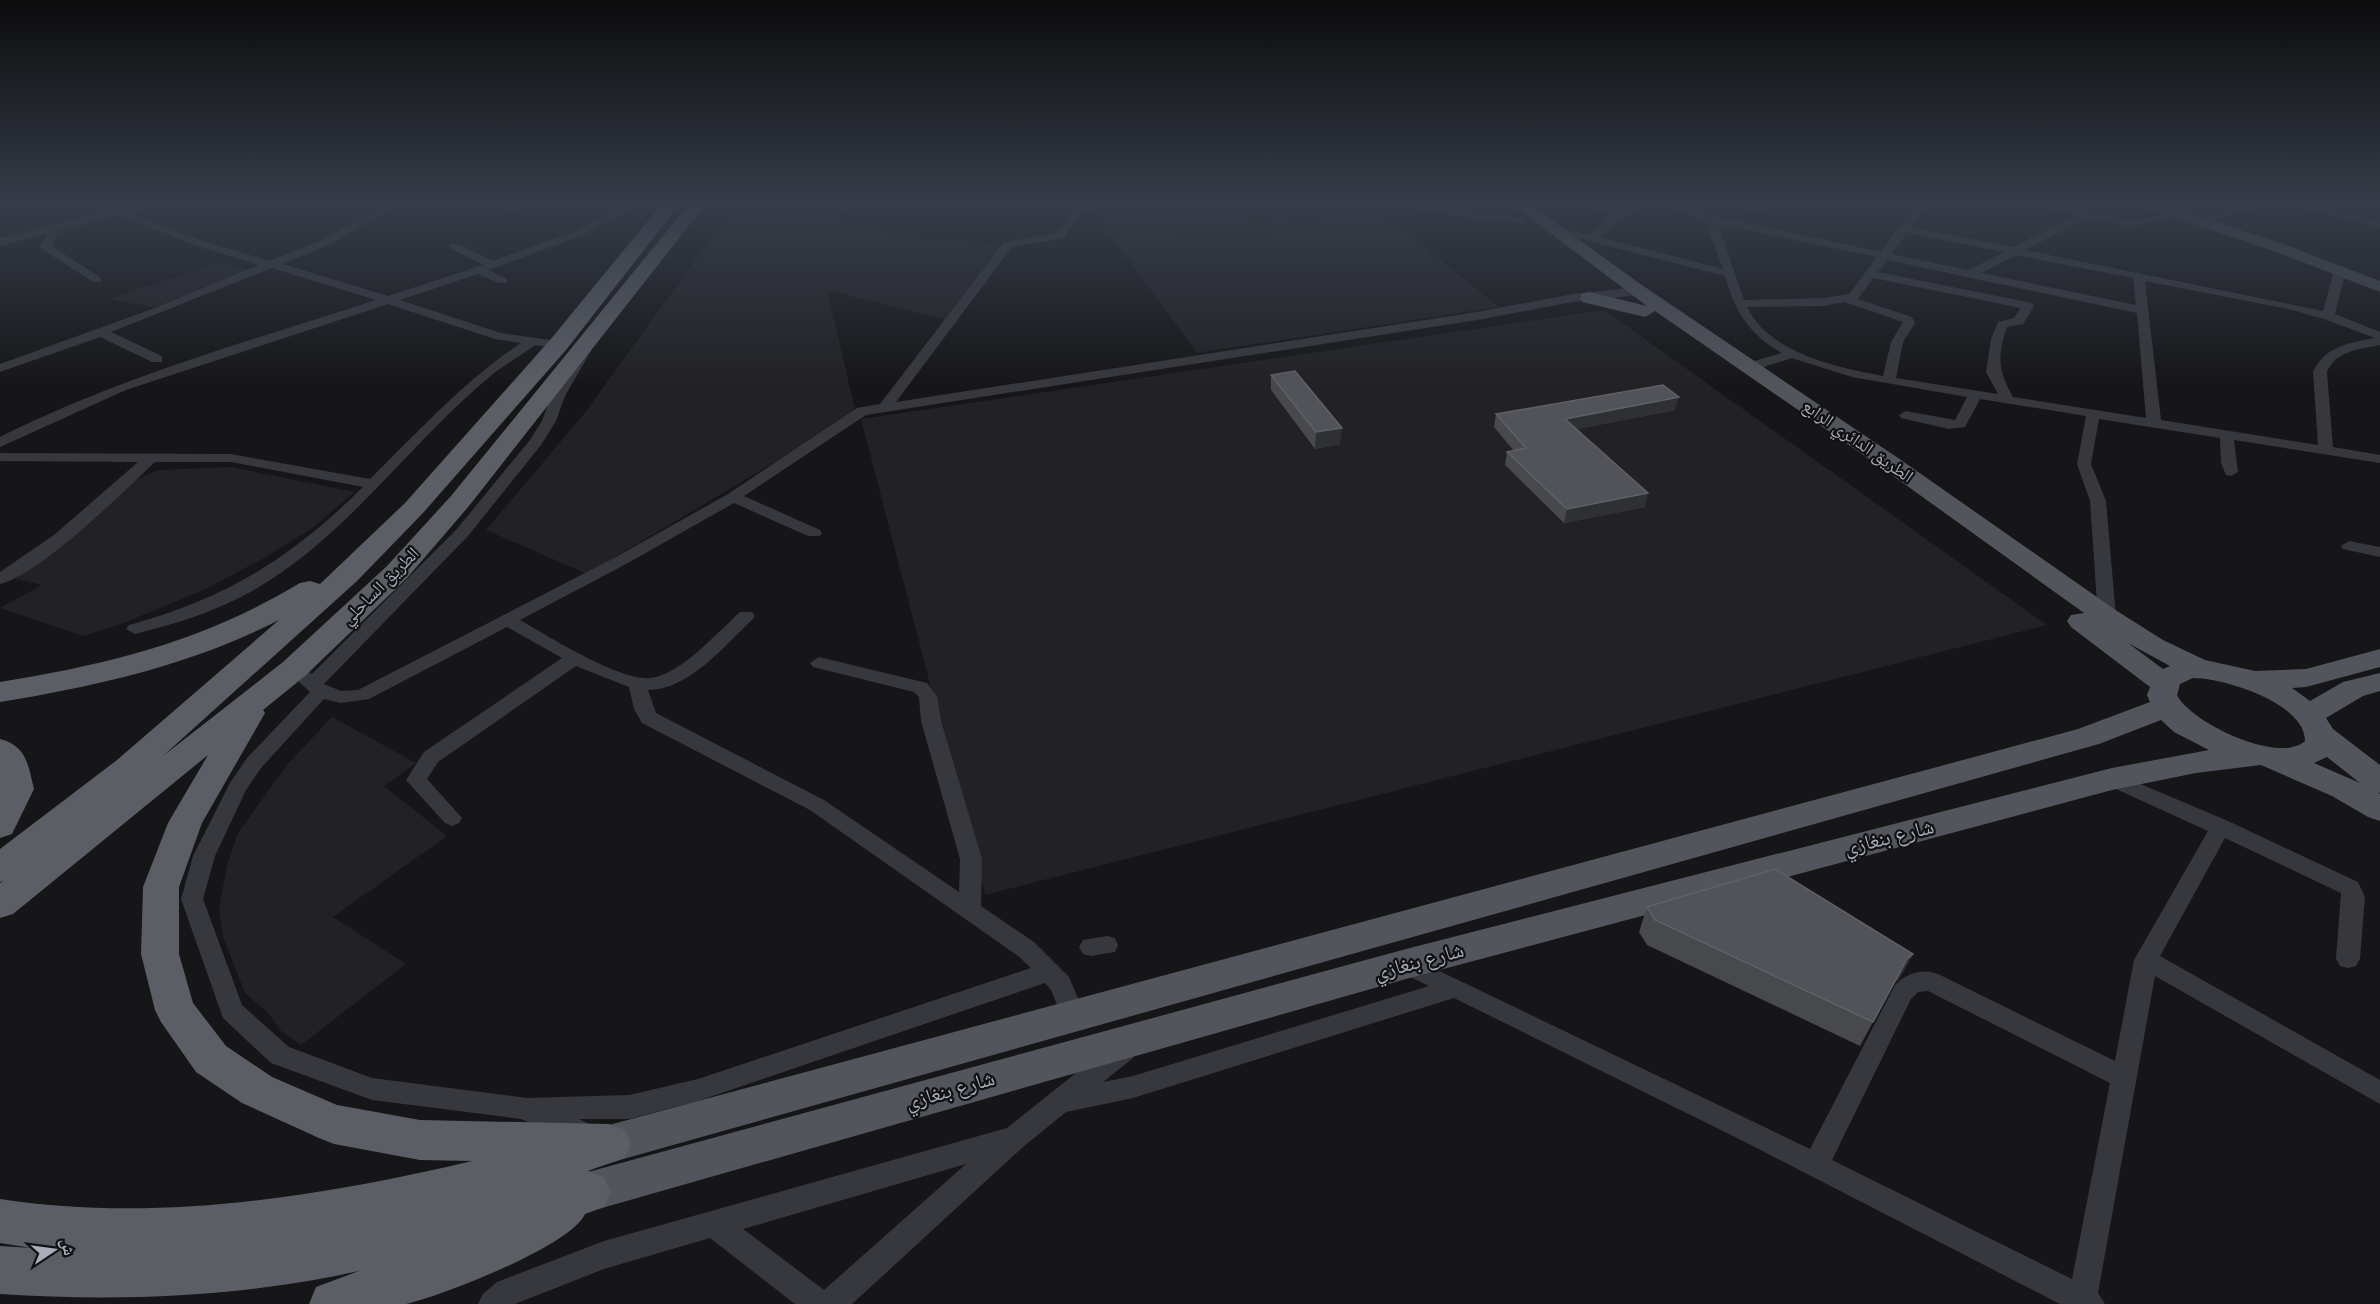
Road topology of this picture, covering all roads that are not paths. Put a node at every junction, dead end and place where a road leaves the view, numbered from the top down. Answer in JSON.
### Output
{"nodes":[{"id":1,"x":75,"y":266,"type":"edge"},
{"id":2,"x":265,"y":266,"type":"edge"},
{"id":3,"x":277,"y":266,"type":"edge"},
{"id":4,"x":490,"y":266,"type":"edge"},
{"id":5,"x":621,"y":266,"type":"edge"},
{"id":6,"x":636,"y":266,"type":"edge"},
{"id":7,"x":992,"y":266,"type":"edge"},
{"id":8,"x":1564,"y":266,"type":"edge"},
{"id":9,"x":1597,"y":266,"type":"edge"},
{"id":10,"x":1700,"y":266,"type":"edge"},
{"id":11,"x":1727,"y":266,"type":"edge"},
{"id":12,"x":1876,"y":266,"type":"edge"},
{"id":13,"x":1924,"y":266,"type":"edge"},
{"id":14,"x":1988,"y":266,"type":"edge"},
{"id":15,"x":2090,"y":266,"type":"edge"},
{"id":16,"x":2326,"y":266,"type":"edge"},
{"id":17,"x":2342,"y":266,"type":"edge"},
{"id":18,"x":479,"y":270,"type":"junction"},
{"id":19,"x":2340,"y":271,"type":"junction"},
{"id":20,"x":1730,"y":274,"type":"junction"},
{"id":21,"x":1871,"y":274,"type":"junction"},
{"id":22,"x":1969,"y":275,"type":"junction"},
{"id":23,"x":2139,"y":276,"type":"junction"},
{"id":24,"x":97,"y":280,"type":"dead end"},
{"id":25,"x":2380,"y":280,"type":"edge"},
{"id":26,"x":503,"y":281,"type":"dead end"},
{"id":27,"x":2380,"y":287,"type":"edge"},
{"id":28,"x":1584,"y":291,"type":"junction"},
{"id":29,"x":1630,"y":294,"type":"junction"},
{"id":30,"x":385,"y":299,"type":"junction"},
{"id":31,"x":1847,"y":299,"type":"junction"},
{"id":32,"x":1741,"y":304,"type":"junction"},
{"id":33,"x":2141,"y":310,"type":"junction"},
{"id":34,"x":2328,"y":316,"type":"junction"},
{"id":35,"x":102,"y":333,"type":"junction"},
{"id":36,"x":2380,"y":336,"type":"edge"},
{"id":37,"x":2380,"y":342,"type":"edge"},
{"id":38,"x":558,"y":344,"type":"junction"},
{"id":39,"x":1794,"y":353,"type":"junction"},
{"id":40,"x":0,"y":355,"type":"edge"},
{"id":41,"x":157,"y":358,"type":"dead end"},
{"id":42,"x":16,"y":363,"type":"junction"},
{"id":43,"x":1749,"y":367,"type":"junction"},
{"id":44,"x":0,"y":369,"type":"edge"},
{"id":45,"x":1889,"y":381,"type":"junction"},
{"id":46,"x":1975,"y":395,"type":"junction"},
{"id":47,"x":2007,"y":399,"type":"junction"},
{"id":48,"x":886,"y":406,"type":"junction"},
{"id":49,"x":2093,"y":414,"type":"junction"},
{"id":50,"x":1906,"y":415,"type":"dead end"},
{"id":51,"x":2154,"y":423,"type":"junction"},
{"id":52,"x":2227,"y":435,"type":"junction"},
{"id":53,"x":0,"y":443,"type":"edge"},
{"id":54,"x":2326,"y":450,"type":"junction"},
{"id":55,"x":0,"y":457,"type":"edge"},
{"id":56,"x":150,"y":459,"type":"junction"},
{"id":57,"x":2380,"y":459,"type":"edge"},
{"id":58,"x":2231,"y":472,"type":"dead end"},
{"id":59,"x":372,"y":484,"type":"junction"},
{"id":60,"x":734,"y":497,"type":"junction"},
{"id":61,"x":414,"y":508,"type":"junction"},
{"id":62,"x":814,"y":533,"type":"dead end"},
{"id":63,"x":2349,"y":546,"type":"dead end"},
{"id":64,"x":2380,"y":552,"type":"edge"},
{"id":65,"x":0,"y":579,"type":"edge"},
{"id":66,"x":746,"y":616,"type":"dead end"},
{"id":67,"x":2107,"y":617,"type":"junction"},
{"id":68,"x":507,"y":620,"type":"junction"},
{"id":69,"x":135,"y":629,"type":"dead end"},
{"id":70,"x":575,"y":658,"type":"junction"},
{"id":71,"x":2380,"y":658,"type":"edge"},
{"id":72,"x":819,"y":663,"type":"dead end"},
{"id":73,"x":2200,"y":669,"type":"junction"},
{"id":74,"x":2251,"y":679,"type":"junction"},
{"id":75,"x":309,"y":681,"type":"junction"},
{"id":76,"x":2380,"y":682,"type":"edge"},
{"id":77,"x":638,"y":685,"type":"junction"},
{"id":78,"x":0,"y":692,"type":"edge"},
{"id":79,"x":2165,"y":695,"type":"junction"},
{"id":80,"x":256,"y":700,"type":"junction"},
{"id":81,"x":2315,"y":725,"type":"junction"},
{"id":82,"x":0,"y":750,"type":"edge"},
{"id":83,"x":2264,"y":757,"type":"junction"},
{"id":84,"x":2112,"y":779,"type":"junction"},
{"id":85,"x":2380,"y":782,"type":"edge"},
{"id":86,"x":2380,"y":809,"type":"edge"},
{"id":87,"x":452,"y":818,"type":"dead end"},
{"id":88,"x":0,"y":825,"type":"edge"},
{"id":89,"x":2221,"y":826,"type":"junction"},
{"id":90,"x":0,"y":868,"type":"edge"},
{"id":91,"x":0,"y":904,"type":"edge"},
{"id":92,"x":970,"y":910,"type":"junction"},
{"id":93,"x":1306,"y":951,"type":"junction"},
{"id":94,"x":2348,"y":959,"type":"dead end"},
{"id":95,"x":2146,"y":960,"type":"junction"},
{"id":96,"x":1406,"y":964,"type":"junction"},
{"id":97,"x":1049,"y":972,"type":"junction"},
{"id":98,"x":1324,"y":986,"type":"junction"},
{"id":99,"x":1456,"y":988,"type":"junction"},
{"id":100,"x":1073,"y":1015,"type":"junction"},
{"id":101,"x":1140,"y":1037,"type":"junction"},
{"id":102,"x":2124,"y":1078,"type":"junction"},
{"id":103,"x":2380,"y":1093,"type":"edge"},
{"id":104,"x":1059,"y":1102,"type":"junction"},
{"id":105,"x":523,"y":1108,"type":"junction"},
{"id":106,"x":1014,"y":1138,"type":"junction"},
{"id":107,"x":609,"y":1144,"type":"junction"},
{"id":108,"x":1816,"y":1165,"type":"junction"},
{"id":109,"x":588,"y":1192,"type":"junction"},
{"id":110,"x":0,"y":1221,"type":"edge"},
{"id":111,"x":713,"y":1223,"type":"junction"},
{"id":112,"x":0,"y":1270,"type":"edge"},
{"id":113,"x":2086,"y":1302,"type":"edge"},
{"id":114,"x":333,"y":1304,"type":"edge"},
{"id":115,"x":493,"y":1304,"type":"edge"},
{"id":116,"x":818,"y":1304,"type":"edge"},
{"id":117,"x":830,"y":1304,"type":"edge"}],
"edges":[{"from":1,"to":24,"type":"street"},
{"from":2,"to":35,"type":"street"},
{"from":3,"to":30,"type":"street"},
{"from":4,"to":18,"type":"street"},
{"from":5,"to":38,"type":"highway","name":"الطريق الساحلي"},
{"from":6,"to":38,"type":"highway","name":"الطريق الساحلي"},
{"from":7,"to":48,"type":"street"},
{"from":8,"to":28,"type":"main road","name":"الطريق الدائري الرابع"},
{"from":9,"to":29,"type":"main road","name":"الطريق الدائري الرابع"},
{"from":10,"to":20,"type":"street"},
{"from":11,"to":20,"type":"street"},
{"from":12,"to":21,"type":"street"},
{"from":13,"to":22,"type":"street"},
{"from":14,"to":22,"type":"street"},
{"from":15,"to":23,"type":"street"},
{"from":16,"to":19,"type":"main road"},
{"from":17,"to":25,"type":"main road"},
{"from":18,"to":26,"type":"street"},
{"from":18,"to":30,"type":"street"},
{"from":19,"to":27,"type":"main road"},
{"from":19,"to":34,"type":"street"},
{"from":20,"to":32,"type":"street"},
{"from":21,"to":31,"type":"street"},
{"from":21,"to":47,"type":"street"},
{"from":22,"to":33,"type":"street"},
{"from":23,"to":33,"type":"street"},
{"from":23,"to":34,"type":"street"},
{"from":28,"to":29,"type":"main road","name":"الطريق الدائري الرابع"},
{"from":28,"to":29,"type":"main road"},
{"from":28,"to":48,"type":"street"},
{"from":29,"to":43,"type":"main road","name":"الطريق الدائري الرابع"},
{"from":29,"to":79,"type":"main road","name":"الطريق الدائري الرابع"},
{"from":30,"to":38,"type":"street"},
{"from":30,"to":53,"type":"street"},
{"from":31,"to":32,"type":"street"},
{"from":31,"to":45,"type":"street"},
{"from":32,"to":39,"type":"street"},
{"from":33,"to":51,"type":"street"},
{"from":34,"to":36,"type":"street"},
{"from":35,"to":41,"type":"street"},
{"from":35,"to":42,"type":"street"},
{"from":37,"to":54,"type":"street"},
{"from":38,"to":59,"type":"street"},
{"from":38,"to":61,"type":"highway","name":"الطريق الساحلي"},
{"from":38,"to":75,"type":"highway","name":"الطريق الساحلي"},
{"from":39,"to":43,"type":"street"},
{"from":39,"to":45,"type":"street"},
{"from":40,"to":42,"type":"street"},
{"from":42,"to":44,"type":"street"},
{"from":43,"to":67,"type":"main road","name":"الطريق الدائري الرابع"},
{"from":45,"to":46,"type":"street"},
{"from":46,"to":47,"type":"street"},
{"from":46,"to":50,"type":"street"},
{"from":47,"to":49,"type":"street"},
{"from":48,"to":60,"type":"street"},
{"from":49,"to":51,"type":"street"},
{"from":49,"to":67,"type":"street"},
{"from":51,"to":52,"type":"street"},
{"from":52,"to":54,"type":"street"},
{"from":52,"to":58,"type":"street"},
{"from":54,"to":57,"type":"street"},
{"from":55,"to":56,"type":"street"},
{"from":56,"to":59,"type":"street"},
{"from":56,"to":65,"type":"street"},
{"from":59,"to":69,"type":"street"},
{"from":60,"to":62,"type":"street"},
{"from":60,"to":68,"type":"street"},
{"from":61,"to":78,"type":"highway"},
{"from":61,"to":90,"type":"highway","name":"الطريق الساحلي"},
{"from":63,"to":64,"type":"street"},
{"from":66,"to":77,"type":"street"},
{"from":67,"to":73,"type":"main road","name":"الطريق الدائري الرابع"},
{"from":68,"to":70,"type":"street"},
{"from":68,"to":75,"type":"street"},
{"from":70,"to":77,"type":"street"},
{"from":70,"to":87,"type":"street"},
{"from":71,"to":74,"type":"main road"},
{"from":72,"to":92,"type":"street"},
{"from":73,"to":74,"type":"main road"},
{"from":73,"to":79,"type":"main road","name":"شارع بنغازي"},
{"from":74,"to":81,"type":"main road"},
{"from":75,"to":80,"type":"highway","name":"الطريق الساحلي"},
{"from":75,"to":105,"type":"street"},
{"from":76,"to":81,"type":"main road"},
{"from":77,"to":92,"type":"street"},
{"from":79,"to":83,"type":"main road","name":"الطريق الدائري الرابع"},
{"from":79,"to":93,"type":"main road","name":"شارع بنغازي"},
{"from":80,"to":91,"type":"highway","name":"الطريق الساحلي"},
{"from":80,"to":107,"type":"highway"},
{"from":81,"to":83,"type":"main road","name":"شارع بنغازي"},
{"from":81,"to":85,"type":"main road"},
{"from":82,"to":88,"type":"highway"},
{"from":83,"to":84,"type":"main road","name":"شارع بنغازي"},
{"from":83,"to":86,"type":"main road","name":"الطريق الدائري الرابع"},
{"from":84,"to":89,"type":"street"},
{"from":84,"to":96,"type":"main road","name":"شارع بنغازي"},
{"from":89,"to":94,"type":"street"},
{"from":89,"to":95,"type":"street"},
{"from":92,"to":97,"type":"street"},
{"from":93,"to":98,"type":"main road"},
{"from":93,"to":100,"type":"main road","name":"شارع بنغازي"},
{"from":95,"to":102,"type":"street"},
{"from":95,"to":103,"type":"street"},
{"from":96,"to":98,"type":"main road","name":"شارع بنغازي"},
{"from":96,"to":99,"type":"street"},
{"from":97,"to":100,"type":"street"},
{"from":97,"to":105,"type":"street"},
{"from":98,"to":101,"type":"main road","name":"شارع بنغازي"},
{"from":99,"to":104,"type":"street"},
{"from":99,"to":108,"type":"street"},
{"from":100,"to":107,"type":"main road","name":"شارع بنغازي"},
{"from":101,"to":104,"type":"street"},
{"from":101,"to":109,"type":"main road","name":"شارع بنغازي"},
{"from":102,"to":108,"type":"street"},
{"from":102,"to":113,"type":"street"},
{"from":104,"to":106,"type":"street"},
{"from":105,"to":107,"type":"street"},
{"from":106,"to":111,"type":"street"},
{"from":106,"to":117,"type":"street"},
{"from":107,"to":110,"type":"highway"},
{"from":108,"to":113,"type":"street"},
{"from":109,"to":112,"type":"highway"},
{"from":109,"to":114,"type":"highway"},
{"from":111,"to":115,"type":"street"},
{"from":111,"to":116,"type":"street"}]}
